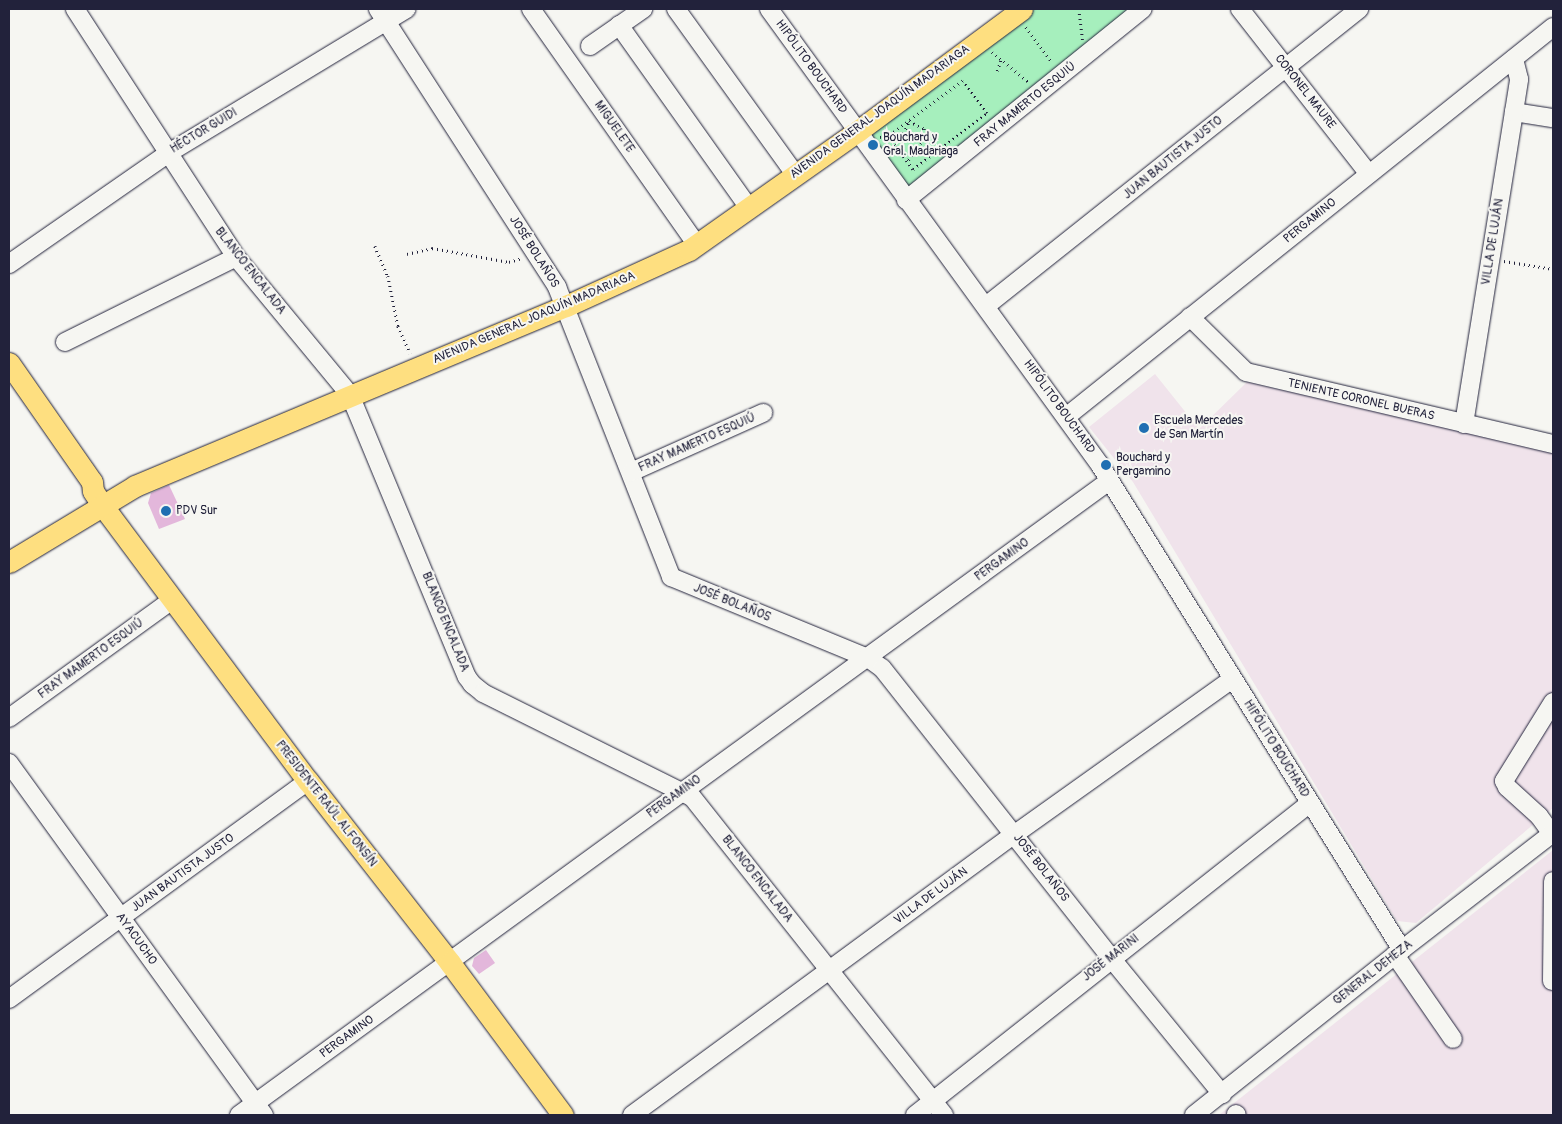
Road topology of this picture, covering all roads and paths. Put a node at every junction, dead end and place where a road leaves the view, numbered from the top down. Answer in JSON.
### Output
{"nodes":[{"id":1,"x":75,"y":9,"type":"edge"},
{"id":2,"x":406,"y":9,"type":"edge"},
{"id":3,"x":530,"y":9,"type":"edge"},
{"id":4,"x":643,"y":9,"type":"edge"},
{"id":5,"x":676,"y":9,"type":"edge"},
{"id":6,"x":769,"y":9,"type":"edge"},
{"id":7,"x":1079,"y":9,"type":"edge"},
{"id":8,"x":1143,"y":9,"type":"edge"},
{"id":9,"x":1240,"y":9,"type":"edge"},
{"id":10,"x":1359,"y":9,"type":"edge"},
{"id":11,"x":1017,"y":10,"type":"edge"},
{"id":12,"x":382,"y":15,"type":"edge"},
{"id":13,"x":619,"y":25,"type":"junction"},
{"id":14,"x":1553,"y":27,"type":"edge"},
{"id":15,"x":978,"y":41,"type":"junction"},
{"id":16,"x":590,"y":46,"type":"dead end"},
{"id":17,"x":1085,"y":56,"type":"junction"},
{"id":18,"x":1514,"y":59,"type":"junction"},
{"id":19,"x":1001,"y":60,"type":"junction"},
{"id":20,"x":1286,"y":68,"type":"junction"},
{"id":21,"x":997,"y":71,"type":"dead end"},
{"id":22,"x":1061,"y":75,"type":"junction"},
{"id":23,"x":1042,"y":91,"type":"junction"},
{"id":24,"x":1514,"y":112,"type":"junction"},
{"id":25,"x":1553,"y":118,"type":"edge"},
{"id":26,"x":909,"y":121,"type":"junction"},
{"id":27,"x":860,"y":135,"type":"junction"},
{"id":28,"x":889,"y":136,"type":"junction"},
{"id":29,"x":897,"y":148,"type":"junction"},
{"id":30,"x":167,"y":154,"type":"junction"},
{"id":31,"x":908,"y":161,"type":"junction"},
{"id":32,"x":796,"y":174,"type":"junction"},
{"id":33,"x":1369,"y":174,"type":"junction"},
{"id":34,"x":906,"y":200,"type":"junction"},
{"id":35,"x":749,"y":208,"type":"junction"},
{"id":36,"x":697,"y":245,"type":"junction"},
{"id":37,"x":375,"y":246,"type":"dead end"},
{"id":38,"x":535,"y":253,"type":"junction"},
{"id":39,"x":407,"y":254,"type":"dead end"},
{"id":40,"x":236,"y":257,"type":"junction"},
{"id":41,"x":1490,"y":259,"type":"junction"},
{"id":42,"x":9,"y":264,"type":"edge"},
{"id":43,"x":1553,"y":269,"type":"edge"},
{"id":44,"x":566,"y":306,"type":"junction"},
{"id":45,"x":986,"y":306,"type":"junction"},
{"id":46,"x":1190,"y":317,"type":"junction"},
{"id":47,"x":65,"y":342,"type":"dead end"},
{"id":48,"x":9,"y":363,"type":"edge"},
{"id":49,"x":417,"y":368,"type":"junction"},
{"id":50,"x":9,"y":386,"type":"edge"},
{"id":51,"x":350,"y":395,"type":"junction"},
{"id":52,"x":763,"y":413,"type":"dead end"},
{"id":53,"x":1066,"y":417,"type":"junction"},
{"id":54,"x":1464,"y":424,"type":"junction"},
{"id":55,"x":1553,"y":444,"type":"edge"},
{"id":56,"x":632,"y":472,"type":"junction"},
{"id":57,"x":1110,"y":481,"type":"junction"},
{"id":58,"x":97,"y":498,"type":"junction"},
{"id":59,"x":9,"y":562,"type":"edge"},
{"id":60,"x":172,"y":600,"type":"junction"},
{"id":61,"x":868,"y":658,"type":"junction"},
{"id":62,"x":1232,"y":679,"type":"junction"},
{"id":63,"x":1553,"y":702,"type":"edge"},
{"id":64,"x":9,"y":718,"type":"edge"},
{"id":65,"x":9,"y":763,"type":"edge"},
{"id":66,"x":308,"y":781,"type":"junction"},
{"id":67,"x":682,"y":791,"type":"junction"},
{"id":68,"x":1310,"y":803,"type":"junction"},
{"id":69,"x":1015,"y":834,"type":"junction"},
{"id":70,"x":1553,"y":834,"type":"edge"},
{"id":71,"x":1553,"y":881,"type":"edge"},
{"id":72,"x":121,"y":918,"type":"junction"},
{"id":73,"x":1398,"y":952,"type":"junction"},
{"id":74,"x":1111,"y":958,"type":"junction"},
{"id":75,"x":450,"y":962,"type":"junction"},
{"id":76,"x":828,"y":970,"type":"junction"},
{"id":77,"x":1552,"y":982,"type":"edge"},
{"id":78,"x":9,"y":999,"type":"edge"},
{"id":79,"x":1453,"y":1038,"type":"dead end"},
{"id":80,"x":1222,"y":1094,"type":"junction"},
{"id":81,"x":932,"y":1101,"type":"junction"},
{"id":82,"x":259,"y":1109,"type":"edge"},
{"id":83,"x":239,"y":1115,"type":"edge"},
{"id":84,"x":563,"y":1115,"type":"edge"},
{"id":85,"x":632,"y":1115,"type":"edge"},
{"id":86,"x":915,"y":1115,"type":"edge"},
{"id":87,"x":944,"y":1115,"type":"edge"},
{"id":88,"x":1194,"y":1115,"type":"edge"}],
"edges":[{"from":1,"to":30,"type":"street","name":"BLANCO ENCALADA"},
{"from":2,"to":12,"type":"street","name":"HÉCTOR GUIDI"},
{"from":3,"to":36,"type":"street","name":"MIGUELETE"},
{"from":4,"to":13,"type":"street"},
{"from":5,"to":32,"type":"street"},
{"from":6,"to":27,"type":"street","name":"HIPÓLITO BOUCHARD"},
{"from":7,"to":17,"type":"path"},
{"from":8,"to":17,"type":"street","name":"FRAY MAMERTO ESQUIÚ"},
{"from":9,"to":20,"type":"street","name":"CORONEL MAURE"},
{"from":10,"to":20,"type":"street","name":"JUAN BAUTISTA JUSTO"},
{"from":11,"to":15,"type":"main road","name":"AVENIDA GENERAL JOAQUÍN MADARIAGA"},
{"from":11,"to":22,"type":"path"},
{"from":12,"to":30,"type":"street","name":"HÉCTOR GUIDI"},
{"from":12,"to":38,"type":"street","name":"JOSÉ BOLAÑOS"},
{"from":13,"to":16,"type":"street"},
{"from":13,"to":35,"type":"street"},
{"from":14,"to":18,"type":"street","name":"PERGAMINO"},
{"from":15,"to":19,"type":"path"},
{"from":15,"to":27,"type":"main road","name":"AVENIDA GENERAL JOAQUÍN MADARIAGA"},
{"from":17,"to":22,"type":"street","name":"FRAY MAMERTO ESQUIÚ"},
{"from":18,"to":24,"type":"street","name":"VILLA DE LUJÁN"},
{"from":18,"to":33,"type":"street","name":"PERGAMINO"},
{"from":19,"to":21,"type":"path"},
{"from":19,"to":23,"type":"path"},
{"from":20,"to":33,"type":"street","name":"CORONEL MAURE"},
{"from":20,"to":45,"type":"street","name":"JUAN BAUTISTA JUSTO"},
{"from":22,"to":23,"type":"street","name":"FRAY MAMERTO ESQUIÚ"},
{"from":23,"to":34,"type":"street","name":"FRAY MAMERTO ESQUIÚ"},
{"from":24,"to":25,"type":"street"},
{"from":24,"to":41,"type":"street","name":"VILLA DE LUJÁN"},
{"from":26,"to":28,"type":"path"},
{"from":26,"to":29,"type":"path"},
{"from":26,"to":31,"type":"path"},
{"from":26,"to":31,"type":"path"},
{"from":27,"to":28,"type":"path"},
{"from":27,"to":32,"type":"main road","name":"AVENIDA GENERAL JOAQUÍN MADARIAGA"},
{"from":27,"to":34,"type":"street","name":"HIPÓLITO BOUCHARD"},
{"from":28,"to":29,"type":"path"},
{"from":29,"to":31,"type":"path"},
{"from":30,"to":40,"type":"street","name":"BLANCO ENCALADA"},
{"from":30,"to":42,"type":"street","name":"HÉCTOR GUIDI"},
{"from":32,"to":35,"type":"main road","name":"AVENIDA GENERAL JOAQUÍN MADARIAGA"},
{"from":33,"to":46,"type":"street","name":"PERGAMINO"},
{"from":34,"to":45,"type":"street","name":"HIPÓLITO BOUCHARD"},
{"from":35,"to":36,"type":"main road","name":"AVENIDA GENERAL JOAQUÍN MADARIAGA"},
{"from":36,"to":44,"type":"main road","name":"AVENIDA GENERAL JOAQUÍN MADARIAGA"},
{"from":37,"to":49,"type":"path"},
{"from":38,"to":39,"type":"path"},
{"from":38,"to":44,"type":"street","name":"JOSÉ BOLAÑOS"},
{"from":40,"to":47,"type":"street"},
{"from":40,"to":51,"type":"street","name":"BLANCO ENCALADA"},
{"from":41,"to":43,"type":"path"},
{"from":41,"to":54,"type":"street","name":"VILLA DE LUJÁN"},
{"from":44,"to":49,"type":"main road","name":"AVENIDA GENERAL JOAQUÍN MADARIAGA"},
{"from":44,"to":56,"type":"street","name":"JOSÉ BOLAÑOS"},
{"from":45,"to":53,"type":"street","name":"HIPÓLITO BOUCHARD"},
{"from":46,"to":53,"type":"street","name":"PERGAMINO"},
{"from":46,"to":54,"type":"street","name":"TENIENTE CORONEL BUERAS"},
{"from":48,"to":58,"type":"main road","name":"PRESIDENTE RAÚL ALFONSÍN"},
{"from":49,"to":51,"type":"main road","name":"AVENIDA GENERAL JOAQUÍN MADARIAGA"},
{"from":50,"to":58,"type":"main road","name":"PRESIDENTE RAÚL ALFONSÍN"},
{"from":51,"to":58,"type":"main road","name":"AVENIDA GENERAL JOAQUÍN MADARIAGA"},
{"from":51,"to":67,"type":"street","name":"BLANCO ENCALADA"},
{"from":52,"to":56,"type":"street","name":"FRAY MAMERTO ESQUIÚ"},
{"from":53,"to":57,"type":"street","name":"HIPÓLITO BOUCHARD"},
{"from":54,"to":55,"type":"street","name":"TENIENTE CORONEL BUERAS"},
{"from":56,"to":61,"type":"street","name":"JOSÉ BOLAÑOS"},
{"from":57,"to":61,"type":"street","name":"PERGAMINO"},
{"from":57,"to":62,"type":"street","name":"HIPÓLITO BOUCHARD"},
{"from":58,"to":59,"type":"main road","name":"AVENIDA GENERAL JOAQUÍN MADARIAGA"},
{"from":58,"to":60,"type":"main road","name":"PRESIDENTE RAÚL ALFONSÍN"},
{"from":60,"to":64,"type":"street","name":"FRAY MAMERTO ESQUIÚ"},
{"from":60,"to":66,"type":"main road","name":"PRESIDENTE RAÚL ALFONSÍN"},
{"from":61,"to":67,"type":"street","name":"PERGAMINO"},
{"from":61,"to":69,"type":"street","name":"JOSÉ BOLAÑOS"},
{"from":62,"to":68,"type":"street","name":"HIPÓLITO BOUCHARD"},
{"from":62,"to":69,"type":"street","name":"VILLA DE LUJÁN"},
{"from":63,"to":70,"type":"street"},
{"from":65,"to":72,"type":"street","name":"AYACUCHO"},
{"from":66,"to":72,"type":"street","name":"JUAN BAUTISTA JUSTO"},
{"from":66,"to":75,"type":"main road","name":"PRESIDENTE RAÚL ALFONSÍN"},
{"from":67,"to":75,"type":"street","name":"PERGAMINO"},
{"from":67,"to":76,"type":"street","name":"BLANCO ENCALADA"},
{"from":68,"to":73,"type":"street","name":"HIPÓLITO BOUCHARD"},
{"from":68,"to":74,"type":"street","name":"JOSÉ MARINI"},
{"from":69,"to":74,"type":"street","name":"JOSÉ BOLAÑOS"},
{"from":69,"to":76,"type":"street","name":"VILLA DE LUJÁN"},
{"from":70,"to":73,"type":"street","name":"GENERAL DEHEZA"},
{"from":71,"to":77,"type":"street"},
{"from":72,"to":78,"type":"street","name":"JUAN BAUTISTA JUSTO"},
{"from":72,"to":82,"type":"street","name":"AYACUCHO"},
{"from":73,"to":79,"type":"street","name":"HIPÓLITO BOUCHARD"},
{"from":73,"to":80,"type":"street","name":"GENERAL DEHEZA"},
{"from":74,"to":80,"type":"street","name":"JOSÉ BOLAÑOS"},
{"from":74,"to":81,"type":"street","name":"JOSÉ MARINI"},
{"from":75,"to":82,"type":"street","name":"PERGAMINO"},
{"from":75,"to":84,"type":"main road","name":"PRESIDENTE RAÚL ALFONSÍN"},
{"from":76,"to":81,"type":"street","name":"BLANCO ENCALADA"},
{"from":76,"to":85,"type":"street","name":"VILLA DE LUJÁN"},
{"from":80,"to":88,"type":"street","name":"GENERAL DEHEZA"},
{"from":81,"to":86,"type":"street","name":"JOSÉ MARINI"},
{"from":81,"to":87,"type":"street","name":"BLANCO ENCALADA"},
{"from":82,"to":83,"type":"street","name":"PERGAMINO"}]}
